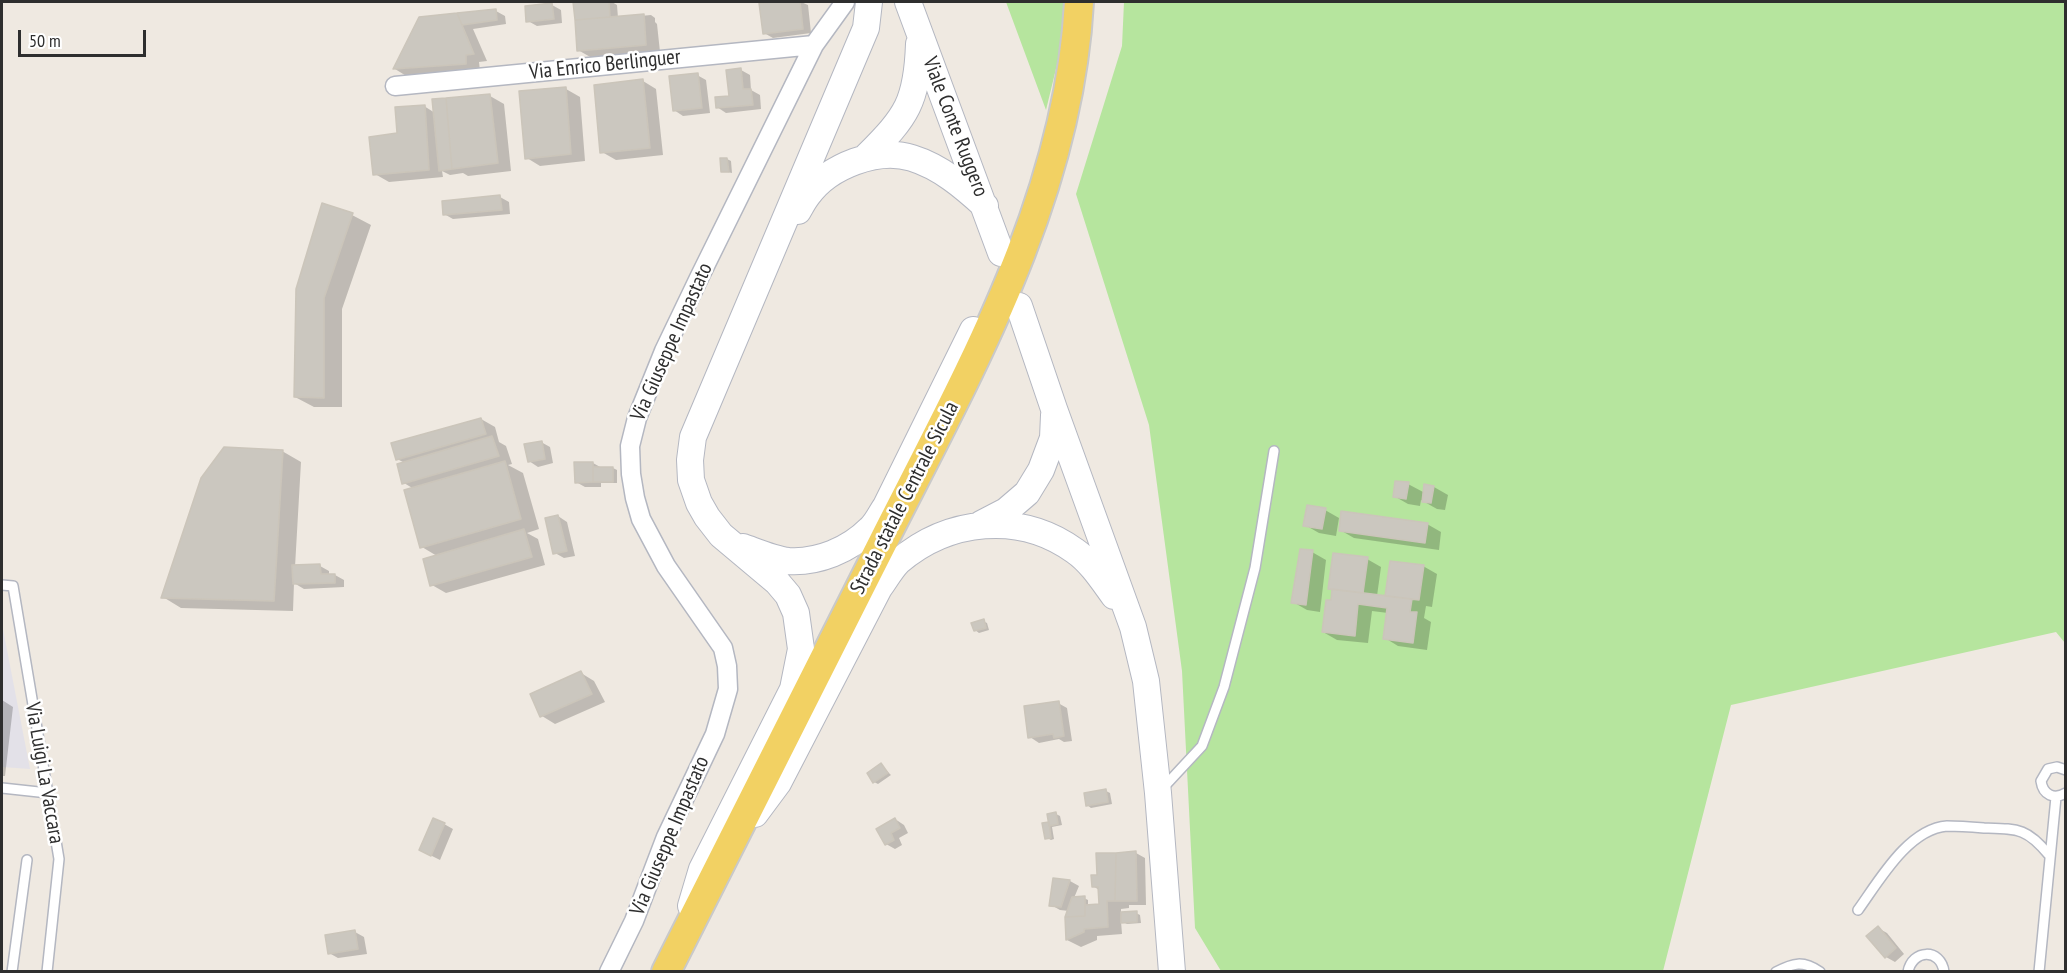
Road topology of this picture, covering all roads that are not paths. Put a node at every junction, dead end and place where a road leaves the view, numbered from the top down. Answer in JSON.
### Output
{"nodes":[{"id":1,"x":845,"y":2,"type":"edge"},
{"id":2,"x":869,"y":2,"type":"edge"},
{"id":3,"x":908,"y":2,"type":"edge"},
{"id":4,"x":1079,"y":2,"type":"edge"},
{"id":5,"x":920,"y":35,"type":"junction"},
{"id":6,"x":814,"y":45,"type":"junction"},
{"id":7,"x":394,"y":86,"type":"dead end"},
{"id":8,"x":1062,"y":124,"type":"junction"},
{"id":9,"x":867,"y":156,"type":"junction"},
{"id":10,"x":985,"y":207,"type":"junction"},
{"id":11,"x":1001,"y":253,"type":"dead end"},
{"id":12,"x":765,"y":268,"type":"junction"},
{"id":13,"x":1019,"y":306,"type":"dead end"},
{"id":14,"x":1054,"y":409,"type":"junction"},
{"id":15,"x":1274,"y":451,"type":"dead end"},
{"id":16,"x":981,"y":524,"type":"junction"},
{"id":17,"x":732,"y":543,"type":"junction"},
{"id":18,"x":2,"y":585,"type":"edge"},
{"id":19,"x":1133,"y":627,"type":"junction"},
{"id":20,"x":2066,"y":770,"type":"edge"},
{"id":21,"x":2,"y":788,"type":"edge"},
{"id":22,"x":48,"y":793,"type":"junction"},
{"id":23,"x":1158,"y":793,"type":"junction"},
{"id":24,"x":2066,"y":793,"type":"edge"},
{"id":25,"x":2055,"y":797,"type":"junction"},
{"id":26,"x":727,"y":850,"type":"junction"},
{"id":27,"x":2049,"y":855,"type":"junction"},
{"id":28,"x":27,"y":860,"type":"dead end"},
{"id":29,"x":1858,"y":910,"type":"dead end"},
{"id":30,"x":680,"y":942,"type":"junction"},
{"id":31,"x":12,"y":972,"type":"edge"},
{"id":32,"x":47,"y":972,"type":"edge"},
{"id":33,"x":609,"y":972,"type":"edge"},
{"id":34,"x":666,"y":972,"type":"edge"},
{"id":35,"x":1172,"y":972,"type":"edge"},
{"id":36,"x":1776,"y":972,"type":"edge"},
{"id":37,"x":1820,"y":972,"type":"edge"},
{"id":38,"x":1908,"y":972,"type":"edge"},
{"id":39,"x":1944,"y":972,"type":"edge"},
{"id":40,"x":2039,"y":972,"type":"edge"}],
"edges":[{"from":1,"to":6,"type":"street","name":"Via Giuseppe Impastato"},
{"from":2,"to":12,"type":"main road"},
{"from":3,"to":5,"type":"main road","name":"Viale Conte Ruggero"},
{"from":4,"to":8,"type":"main road","name":"Strada statale Centrale Sicula"},
{"from":5,"to":9,"type":"main road"},
{"from":5,"to":10,"type":"main road","name":"Viale Conte Ruggero"},
{"from":6,"to":7,"type":"street","name":"Via Enrico Berlinguer"},
{"from":6,"to":33,"type":"street","name":"Via Giuseppe Impastato"},
{"from":8,"to":17,"type":"main road"},
{"from":8,"to":26,"type":"main road","name":"Strada statale Centrale Sicula"},
{"from":9,"to":10,"type":"main road"},
{"from":9,"to":12,"type":"main road"},
{"from":10,"to":11,"type":"main road","name":"Viale Conte Ruggero"},
{"from":12,"to":17,"type":"main road"},
{"from":13,"to":14,"type":"main road"},
{"from":14,"to":16,"type":"main road"},
{"from":14,"to":19,"type":"main road"},
{"from":15,"to":23,"type":"lane"},
{"from":16,"to":19,"type":"main road"},
{"from":16,"to":26,"type":"main road"},
{"from":17,"to":30,"type":"main road"},
{"from":18,"to":22,"type":"lane","name":"Via Luigi La Vaccara"},
{"from":19,"to":23,"type":"main road"},
{"from":20,"to":25,"type":"lane"},
{"from":21,"to":22,"type":"lane"},
{"from":22,"to":32,"type":"lane","name":"Via Luigi La Vaccara"},
{"from":23,"to":35,"type":"main road"},
{"from":24,"to":25,"type":"lane"},
{"from":25,"to":27,"type":"lane"},
{"from":26,"to":30,"type":"main road","name":"Strada statale Centrale Sicula"},
{"from":27,"to":29,"type":"lane"},
{"from":27,"to":40,"type":"lane"},
{"from":28,"to":31,"type":"lane"},
{"from":30,"to":34,"type":"main road","name":"Strada statale Centrale Sicula"},
{"from":36,"to":37,"type":"lane"},
{"from":38,"to":39,"type":"lane"}]}
